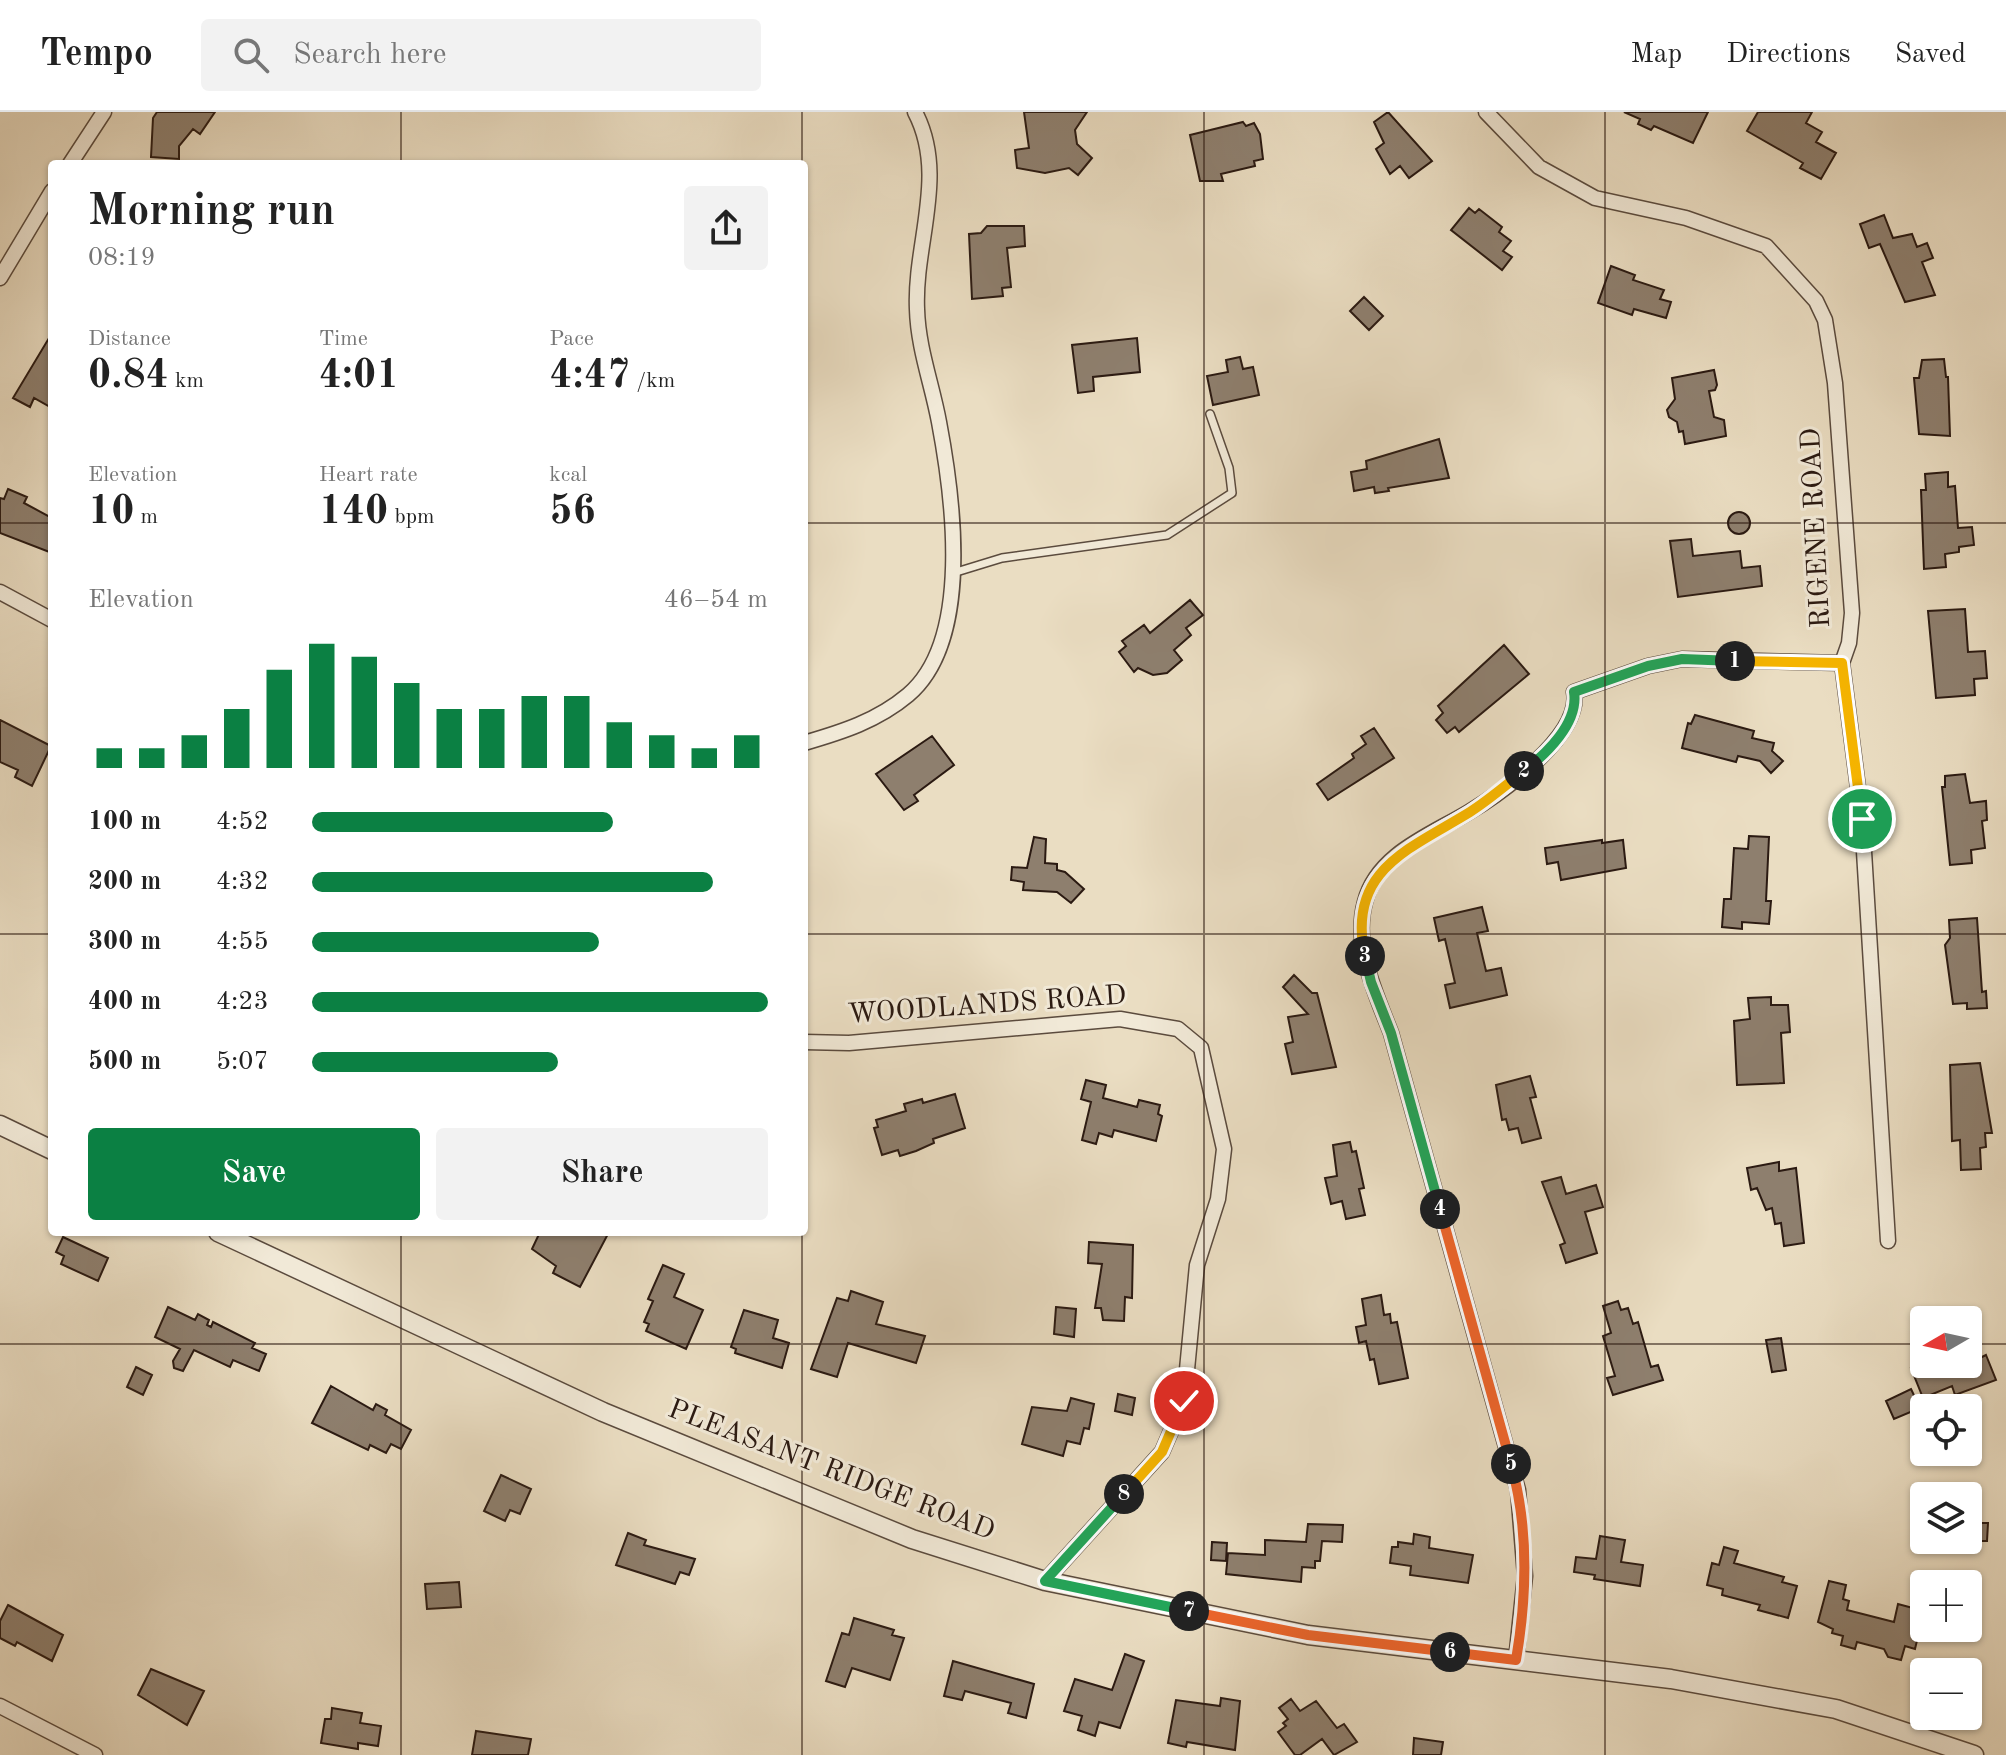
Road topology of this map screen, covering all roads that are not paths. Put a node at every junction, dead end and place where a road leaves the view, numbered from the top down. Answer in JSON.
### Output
{"nodes":[{"id":1,"x":104,"y":112,"type":"edge"},
{"id":2,"x":915,"y":112,"type":"edge"},
{"id":3,"x":1486,"y":112,"type":"edge"},
{"id":4,"x":73,"y":160,"type":"edge"},
{"id":5,"x":48,"y":198,"type":"edge"},
{"id":6,"x":0,"y":278,"type":"edge"},
{"id":7,"x":1210,"y":414,"type":"dead end"},
{"id":8,"x":953,"y":573,"type":"junction"},
{"id":9,"x":0,"y":592,"type":"edge"},
{"id":10,"x":48,"y":618,"type":"edge"},
{"id":11,"x":1842,"y":663,"type":"junction"},
{"id":12,"x":808,"y":742,"type":"edge"},
{"id":13,"x":808,"y":1042,"type":"edge"},
{"id":14,"x":1,"y":1129,"type":"edge"},
{"id":15,"x":48,"y":1148,"type":"edge"},
{"id":16,"x":227,"y":1236,"type":"edge"},
{"id":17,"x":1888,"y":1241,"type":"dead end"},
{"id":18,"x":1045,"y":1581,"type":"junction"},
{"id":19,"x":1516,"y":1660,"type":"junction"},
{"id":20,"x":0,"y":1706,"type":"edge"},
{"id":21,"x":95,"y":1755,"type":"edge"},
{"id":22,"x":1974,"y":1755,"type":"edge"}],
"edges":[{"from":1,"to":4,"type":"street"},
{"from":2,"to":8,"type":"street"},
{"from":3,"to":11,"type":"street","name":"RIGENE ROAD"},
{"from":5,"to":6,"type":"street"},
{"from":7,"to":8,"type":"lane"},
{"from":8,"to":12,"type":"street"},
{"from":9,"to":10,"type":"street"},
{"from":11,"to":17,"type":"street","name":"RIGENE ROAD"},
{"from":11,"to":19,"type":"street"},
{"from":13,"to":18,"type":"street","name":"WOODLANDS ROAD"},
{"from":14,"to":15,"type":"street"},
{"from":16,"to":18,"type":"street","name":"PLEASANT RIDGE ROAD"},
{"from":18,"to":19,"type":"street","name":"PLEASANT RIDGE ROAD"},
{"from":19,"to":22,"type":"street","name":"PLEASANT RIDGE ROAD"},
{"from":20,"to":21,"type":"street"}]}
